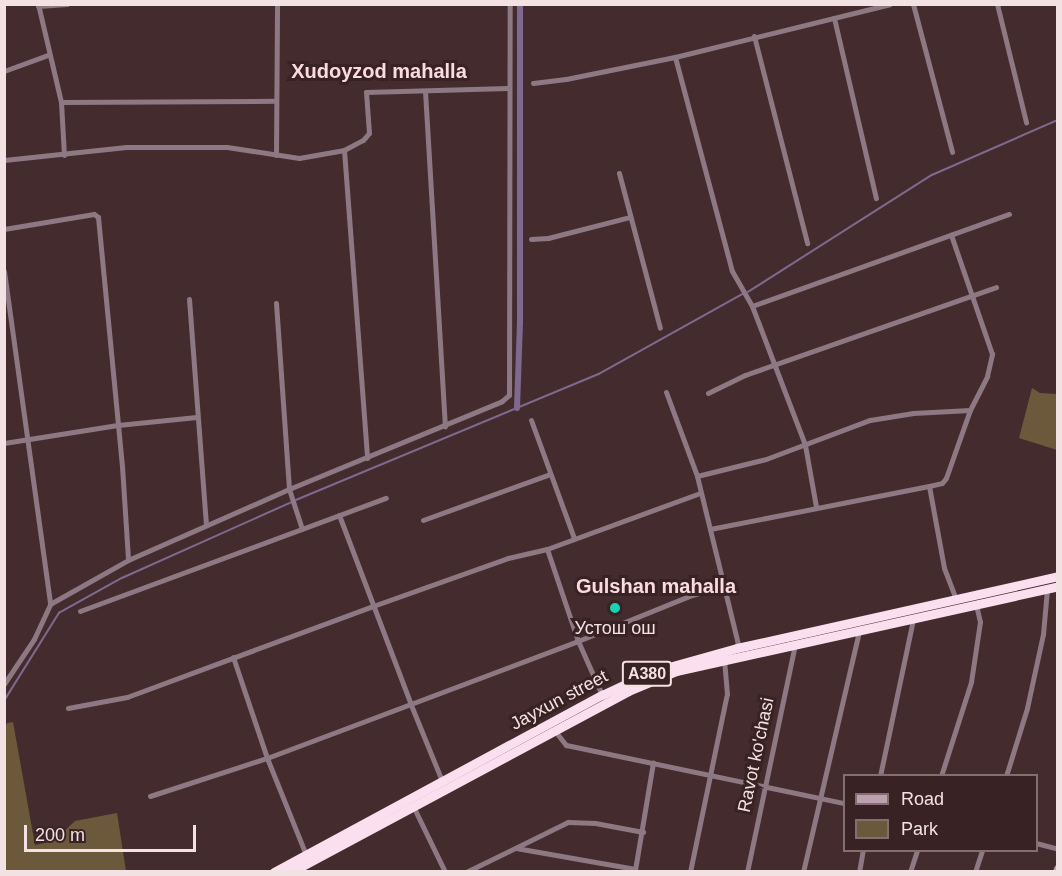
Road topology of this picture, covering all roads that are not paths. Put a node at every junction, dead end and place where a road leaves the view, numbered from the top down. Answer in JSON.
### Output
{"nodes":[{"id":1,"x":67,"y":4,"type":"edge"},
{"id":2,"x":277,"y":4,"type":"edge"},
{"id":3,"x":510,"y":4,"type":"edge"},
{"id":4,"x":890,"y":4,"type":"edge"},
{"id":5,"x":913,"y":4,"type":"edge"},
{"id":6,"x":997,"y":4,"type":"edge"},
{"id":7,"x":38,"y":5,"type":"edge"},
{"id":8,"x":834,"y":18,"type":"junction"},
{"id":9,"x":754,"y":36,"type":"junction"},
{"id":10,"x":48,"y":55,"type":"junction"},
{"id":11,"x":675,"y":57,"type":"junction"},
{"id":12,"x":4,"y":71,"type":"edge"},
{"id":13,"x":533,"y":83,"type":"dead end"},
{"id":14,"x":508,"y":88,"type":"junction"},
{"id":15,"x":425,"y":91,"type":"junction"},
{"id":16,"x":276,"y":101,"type":"junction"},
{"id":17,"x":61,"y":102,"type":"junction"},
{"id":18,"x":1026,"y":122,"type":"dead end"},
{"id":19,"x":344,"y":150,"type":"junction"},
{"id":20,"x":952,"y":152,"type":"dead end"},
{"id":21,"x":64,"y":155,"type":"junction"},
{"id":22,"x":276,"y":155,"type":"junction"},
{"id":23,"x":4,"y":160,"type":"edge"},
{"id":24,"x":619,"y":173,"type":"dead end"},
{"id":25,"x":876,"y":198,"type":"dead end"},
{"id":26,"x":1009,"y":214,"type":"dead end"},
{"id":27,"x":630,"y":217,"type":"junction"},
{"id":28,"x":4,"y":229,"type":"edge"},
{"id":29,"x":951,"y":235,"type":"junction"},
{"id":30,"x":531,"y":239,"type":"dead end"},
{"id":31,"x":807,"y":243,"type":"dead end"},
{"id":32,"x":4,"y":271,"type":"edge"},
{"id":33,"x":996,"y":287,"type":"dead end"},
{"id":34,"x":971,"y":295,"type":"junction"},
{"id":35,"x":189,"y":298,"type":"dead end"},
{"id":36,"x":276,"y":303,"type":"dead end"},
{"id":37,"x":752,"y":306,"type":"junction"},
{"id":38,"x":660,"y":328,"type":"dead end"},
{"id":39,"x":775,"y":364,"type":"junction"},
{"id":40,"x":666,"y":392,"type":"dead end"},
{"id":41,"x":708,"y":393,"type":"dead end"},
{"id":42,"x":970,"y":410,"type":"junction"},
{"id":43,"x":197,"y":417,"type":"junction"},
{"id":44,"x":531,"y":420,"type":"dead end"},
{"id":45,"x":118,"y":425,"type":"junction"},
{"id":46,"x":445,"y":426,"type":"junction"},
{"id":47,"x":25,"y":441,"type":"junction"},
{"id":48,"x":4,"y":443,"type":"edge"},
{"id":49,"x":805,"y":444,"type":"junction"},
{"id":50,"x":367,"y":458,"type":"junction"},
{"id":51,"x":550,"y":474,"type":"junction"},
{"id":52,"x":698,"y":476,"type":"junction"},
{"id":53,"x":929,"y":486,"type":"junction"},
{"id":54,"x":290,"y":492,"type":"junction"},
{"id":55,"x":700,"y":493,"type":"junction"},
{"id":56,"x":386,"y":498,"type":"dead end"},
{"id":57,"x":816,"y":507,"type":"junction"},
{"id":58,"x":339,"y":515,"type":"junction"},
{"id":59,"x":423,"y":520,"type":"dead end"},
{"id":60,"x":206,"y":525,"type":"junction"},
{"id":61,"x":302,"y":529,"type":"junction"},
{"id":62,"x":710,"y":529,"type":"junction"},
{"id":63,"x":574,"y":538,"type":"junction"},
{"id":64,"x":547,"y":549,"type":"junction"},
{"id":65,"x":128,"y":560,"type":"junction"},
{"id":66,"x":1058,"y":576,"type":"edge"},
{"id":67,"x":723,"y":586,"type":"junction"},
{"id":68,"x":1058,"y":586,"type":"edge"},
{"id":69,"x":1047,"y":589,"type":"junction"},
{"id":70,"x":956,"y":599,"type":"junction"},
{"id":71,"x":50,"y":604,"type":"junction"},
{"id":72,"x":976,"y":605,"type":"junction"},
{"id":73,"x":373,"y":606,"type":"junction"},
{"id":74,"x":80,"y":611,"type":"dead end"},
{"id":75,"x":913,"y":619,"type":"junction"},
{"id":76,"x":859,"y":631,"type":"junction"},
{"id":77,"x":578,"y":641,"type":"junction"},
{"id":78,"x":795,"y":645,"type":"junction"},
{"id":79,"x":739,"y":648,"type":"junction"},
{"id":80,"x":233,"y":657,"type":"junction"},
{"id":81,"x":724,"y":661,"type":"junction"},
{"id":82,"x":4,"y":684,"type":"edge"},
{"id":83,"x":602,"y":695,"type":"junction"},
{"id":84,"x":411,"y":705,"type":"junction"},
{"id":85,"x":68,"y":708,"type":"dead end"},
{"id":86,"x":555,"y":731,"type":"junction"},
{"id":87,"x":267,"y":758,"type":"junction"},
{"id":88,"x":653,"y":762,"type":"junction"},
{"id":89,"x":712,"y":774,"type":"junction"},
{"id":90,"x":880,"y":774,"type":"edge"},
{"id":91,"x":942,"y":774,"type":"edge"},
{"id":92,"x":1007,"y":774,"type":"edge"},
{"id":93,"x":442,"y":781,"type":"junction"},
{"id":94,"x":765,"y":784,"type":"junction"},
{"id":95,"x":150,"y":796,"type":"dead end"},
{"id":96,"x":822,"y":797,"type":"junction"},
{"id":97,"x":843,"y":803,"type":"edge"},
{"id":98,"x":413,"y":806,"type":"junction"},
{"id":99,"x":643,"y":832,"type":"junction"},
{"id":100,"x":1038,"y":844,"type":"edge"},
{"id":101,"x":514,"y":847,"type":"junction"},
{"id":102,"x":1058,"y":849,"type":"edge"},
{"id":103,"x":864,"y":852,"type":"edge"},
{"id":104,"x":916,"y":852,"type":"edge"},
{"id":105,"x":981,"y":852,"type":"edge"},
{"id":106,"x":306,"y":855,"type":"junction"},
{"id":107,"x":635,"y":870,"type":"edge"},
{"id":108,"x":274,"y":872,"type":"edge"},
{"id":109,"x":291,"y":872,"type":"edge"},
{"id":110,"x":445,"y":872,"type":"edge"},
{"id":111,"x":466,"y":872,"type":"edge"},
{"id":112,"x":690,"y":872,"type":"edge"},
{"id":113,"x":747,"y":872,"type":"edge"},
{"id":114,"x":803,"y":872,"type":"edge"},
{"id":115,"x":859,"y":872,"type":"edge"},
{"id":116,"x":910,"y":872,"type":"edge"},
{"id":117,"x":975,"y":872,"type":"edge"}],
"edges":[{"from":1,"to":7,"type":"street"},
{"from":2,"to":16,"type":"street"},
{"from":3,"to":14,"type":"street"},
{"from":4,"to":8,"type":"street"},
{"from":5,"to":20,"type":"street"},
{"from":6,"to":18,"type":"street"},
{"from":7,"to":10,"type":"street"},
{"from":8,"to":9,"type":"street"},
{"from":8,"to":25,"type":"street"},
{"from":9,"to":11,"type":"street"},
{"from":9,"to":31,"type":"street"},
{"from":10,"to":12,"type":"street"},
{"from":10,"to":17,"type":"street"},
{"from":11,"to":13,"type":"street"},
{"from":11,"to":37,"type":"street"},
{"from":14,"to":15,"type":"street"},
{"from":14,"to":46,"type":"street"},
{"from":15,"to":19,"type":"street"},
{"from":15,"to":46,"type":"street"},
{"from":16,"to":17,"type":"street"},
{"from":16,"to":22,"type":"street"},
{"from":17,"to":21,"type":"street"},
{"from":19,"to":22,"type":"street"},
{"from":19,"to":50,"type":"street"},
{"from":21,"to":22,"type":"street"},
{"from":21,"to":23,"type":"street"},
{"from":24,"to":27,"type":"street"},
{"from":26,"to":29,"type":"street"},
{"from":27,"to":30,"type":"street"},
{"from":27,"to":38,"type":"street"},
{"from":28,"to":45,"type":"street"},
{"from":29,"to":34,"type":"street"},
{"from":29,"to":37,"type":"street"},
{"from":32,"to":47,"type":"street"},
{"from":33,"to":34,"type":"street"},
{"from":34,"to":39,"type":"street"},
{"from":34,"to":42,"type":"street"},
{"from":35,"to":43,"type":"street"},
{"from":36,"to":54,"type":"street"},
{"from":37,"to":39,"type":"street"},
{"from":39,"to":41,"type":"street"},
{"from":39,"to":49,"type":"street"},
{"from":40,"to":52,"type":"street"},
{"from":42,"to":49,"type":"street"},
{"from":42,"to":53,"type":"street"},
{"from":43,"to":45,"type":"street"},
{"from":43,"to":60,"type":"street"},
{"from":44,"to":51,"type":"street"},
{"from":45,"to":47,"type":"street"},
{"from":45,"to":65,"type":"street"},
{"from":46,"to":50,"type":"street"},
{"from":47,"to":48,"type":"street"},
{"from":47,"to":71,"type":"street"},
{"from":49,"to":52,"type":"street"},
{"from":49,"to":57,"type":"street"},
{"from":50,"to":54,"type":"street"},
{"from":51,"to":59,"type":"street"},
{"from":51,"to":63,"type":"street"},
{"from":52,"to":55,"type":"street"},
{"from":53,"to":57,"type":"street"},
{"from":53,"to":70,"type":"street"},
{"from":54,"to":60,"type":"street"},
{"from":54,"to":61,"type":"street"},
{"from":55,"to":62,"type":"street"},
{"from":55,"to":63,"type":"street"},
{"from":56,"to":58,"type":"street"},
{"from":57,"to":62,"type":"street"},
{"from":58,"to":61,"type":"street"},
{"from":58,"to":73,"type":"street"},
{"from":60,"to":65,"type":"street"},
{"from":61,"to":74,"type":"street"},
{"from":62,"to":67,"type":"street"},
{"from":63,"to":64,"type":"street"},
{"from":64,"to":73,"type":"street"},
{"from":64,"to":77,"type":"street"},
{"from":65,"to":71,"type":"street"},
{"from":66,"to":70,"type":"highway","name":"Jayxun street","number":"A380"},
{"from":67,"to":77,"type":"street"},
{"from":67,"to":79,"type":"street"},
{"from":68,"to":69,"type":"highway","name":"Jayxun street","number":"A380"},
{"from":69,"to":72,"type":"highway","name":"Jayxun street","number":"A380"},
{"from":69,"to":92,"type":"street"},
{"from":70,"to":79,"type":"highway","name":"Jayxun street","number":"A380"},
{"from":71,"to":82,"type":"street"},
{"from":72,"to":75,"type":"highway","name":"Jayxun street","number":"A380"},
{"from":72,"to":91,"type":"street"},
{"from":73,"to":80,"type":"street"},
{"from":73,"to":84,"type":"street"},
{"from":75,"to":76,"type":"highway","name":"Jayxun street","number":"A380"},
{"from":75,"to":90,"type":"street"},
{"from":76,"to":78,"type":"highway","name":"Jayxun street","number":"A380"},
{"from":76,"to":96,"type":"street"},
{"from":77,"to":83,"type":"street"},
{"from":77,"to":84,"type":"street"},
{"from":78,"to":81,"type":"highway","name":"Jayxun street","number":"A380"},
{"from":78,"to":94,"type":"street","name":"Ravot ko'chasi"},
{"from":79,"to":83,"type":"highway","name":"Jayxun street","number":"A380"},
{"from":80,"to":85,"type":"street"},
{"from":80,"to":87,"type":"street"},
{"from":81,"to":86,"type":"highway","name":"Jayxun street","number":"A380"},
{"from":81,"to":89,"type":"street"},
{"from":83,"to":93,"type":"highway","name":"Jayxun street","number":"A380"},
{"from":84,"to":87,"type":"street"},
{"from":84,"to":93,"type":"street"},
{"from":86,"to":88,"type":"street"},
{"from":86,"to":98,"type":"highway","name":"Jayxun street","number":"A380"},
{"from":87,"to":95,"type":"street"},
{"from":87,"to":106,"type":"street"},
{"from":88,"to":89,"type":"street"},
{"from":88,"to":99,"type":"street"},
{"from":89,"to":94,"type":"street"},
{"from":89,"to":112,"type":"street"},
{"from":93,"to":106,"type":"highway","name":"Jayxun street","number":"A380"},
{"from":94,"to":96,"type":"street"},
{"from":94,"to":113,"type":"street","name":"Ravot ko'chasi"},
{"from":96,"to":97,"type":"street"},
{"from":96,"to":114,"type":"street"},
{"from":98,"to":109,"type":"highway","name":"Jayxun street","number":"A380"},
{"from":98,"to":110,"type":"street"},
{"from":99,"to":101,"type":"street"},
{"from":99,"to":107,"type":"street"},
{"from":100,"to":102,"type":"street"},
{"from":101,"to":107,"type":"street"},
{"from":101,"to":111,"type":"street"},
{"from":103,"to":115,"type":"street"},
{"from":104,"to":116,"type":"street"},
{"from":105,"to":117,"type":"street"},
{"from":106,"to":108,"type":"highway","name":"Jayxun street","number":"A380"}]}
